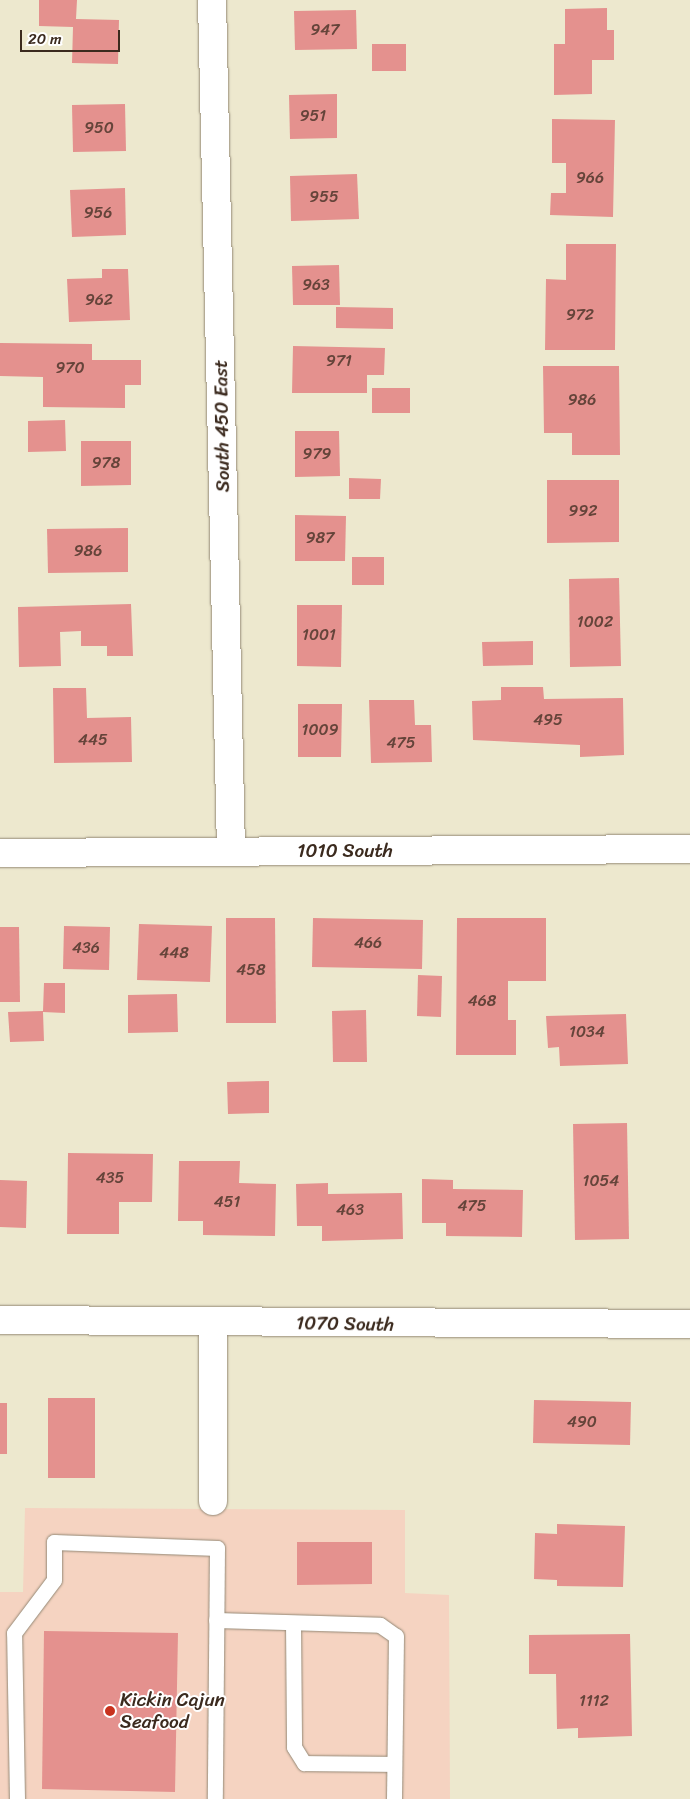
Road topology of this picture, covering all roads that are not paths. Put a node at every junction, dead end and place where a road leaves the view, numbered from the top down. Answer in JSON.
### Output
{"nodes":[{"id":1,"x":212,"y":0,"type":"edge"},
{"id":2,"x":690,"y":849,"type":"edge"},
{"id":3,"x":231,"y":852,"type":"junction"},
{"id":4,"x":0,"y":853,"type":"edge"},
{"id":5,"x":0,"y":1320,"type":"edge"},
{"id":6,"x":213,"y":1322,"type":"junction"},
{"id":7,"x":690,"y":1324,"type":"edge"},
{"id":8,"x":213,"y":1501,"type":"dead end"},
{"id":9,"x":216,"y":1620,"type":"junction"},
{"id":10,"x":293,"y":1623,"type":"junction"},
{"id":11,"x":394,"y":1764,"type":"junction"},
{"id":12,"x":17,"y":1799,"type":"edge"},
{"id":13,"x":215,"y":1799,"type":"edge"},
{"id":14,"x":394,"y":1799,"type":"edge"}],
"edges":[{"from":1,"to":3,"type":"street","name":"South 450 East"},
{"from":2,"to":3,"type":"street","name":"1010 South"},
{"from":3,"to":4,"type":"street","name":"1010 South"},
{"from":5,"to":6,"type":"street","name":"1070 South"},
{"from":6,"to":7,"type":"street","name":"1070 South"},
{"from":6,"to":8,"type":"street"},
{"from":9,"to":10,"type":"lane"},
{"from":9,"to":12,"type":"lane"},
{"from":9,"to":13,"type":"lane"},
{"from":10,"to":11,"type":"lane"},
{"from":10,"to":11,"type":"lane"},
{"from":11,"to":14,"type":"lane"}]}
